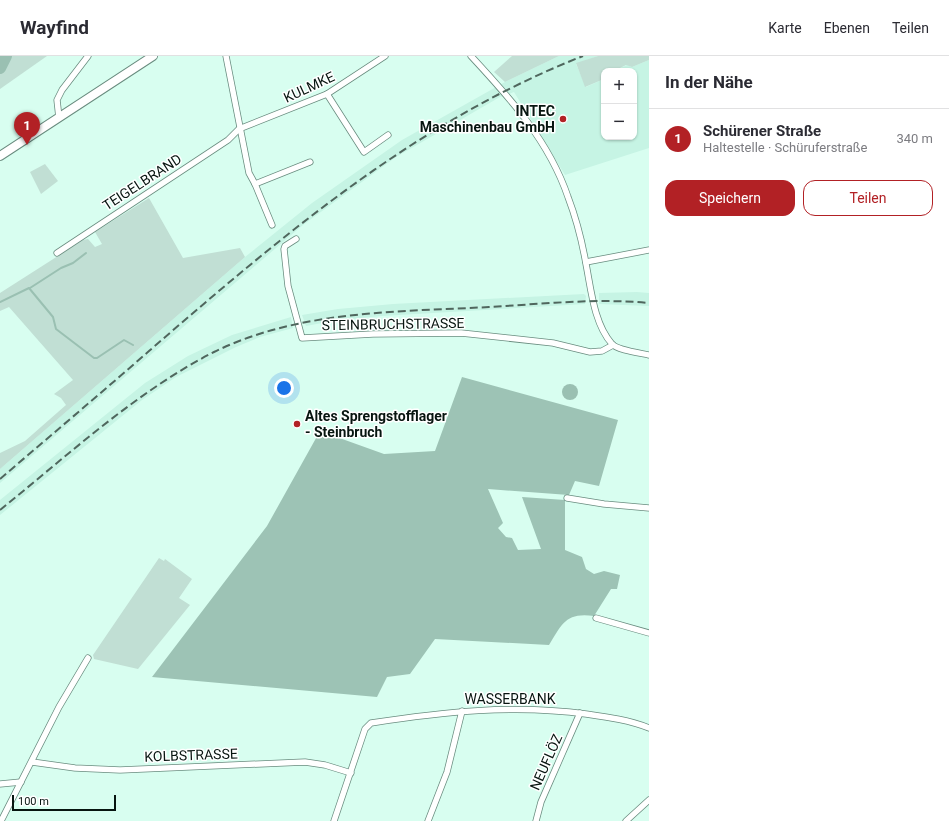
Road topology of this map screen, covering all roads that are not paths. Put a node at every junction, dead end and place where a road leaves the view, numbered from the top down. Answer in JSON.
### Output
{"nodes":[{"id":1,"x":88,"y":56,"type":"edge"},
{"id":2,"x":153,"y":56,"type":"edge"},
{"id":3,"x":226,"y":56,"type":"edge"},
{"id":4,"x":385,"y":56,"type":"edge"},
{"id":5,"x":470,"y":56,"type":"edge"},
{"id":6,"x":327,"y":94,"type":"junction"},
{"id":7,"x":59,"y":118,"type":"junction"},
{"id":8,"x":239,"y":129,"type":"junction"},
{"id":9,"x":388,"y":135,"type":"dead end"},
{"id":10,"x":0,"y":156,"type":"edge"},
{"id":11,"x":310,"y":162,"type":"dead end"},
{"id":12,"x":255,"y":184,"type":"junction"},
{"id":13,"x":272,"y":225,"type":"dead end"},
{"id":14,"x":296,"y":239,"type":"dead end"},
{"id":15,"x":649,"y":250,"type":"edge"},
{"id":16,"x":57,"y":253,"type":"dead end"},
{"id":17,"x":586,"y":262,"type":"junction"},
{"id":18,"x":613,"y":345,"type":"junction"},
{"id":19,"x":649,"y":355,"type":"edge"},
{"id":20,"x":568,"y":498,"type":"dead end"},
{"id":21,"x":649,"y":508,"type":"edge"},
{"id":22,"x":596,"y":618,"type":"dead end"},
{"id":23,"x":649,"y":633,"type":"edge"},
{"id":24,"x":88,"y":658,"type":"dead end"},
{"id":25,"x":462,"y":711,"type":"junction"},
{"id":26,"x":580,"y":713,"type":"junction"},
{"id":27,"x":649,"y":728,"type":"edge"},
{"id":28,"x":32,"y":762,"type":"junction"},
{"id":29,"x":351,"y":773,"type":"junction"},
{"id":30,"x":21,"y":782,"type":"junction"},
{"id":31,"x":0,"y":784,"type":"edge"},
{"id":32,"x":649,"y":800,"type":"edge"},
{"id":33,"x":1,"y":821,"type":"edge"},
{"id":34,"x":334,"y":821,"type":"edge"},
{"id":35,"x":428,"y":821,"type":"edge"},
{"id":36,"x":536,"y":821,"type":"edge"},
{"id":37,"x":626,"y":821,"type":"edge"}],
"edges":[{"from":1,"to":7,"type":"street"},
{"from":2,"to":7,"type":"main road"},
{"from":3,"to":8,"type":"street"},
{"from":4,"to":6,"type":"street","name":"KULMKE"},
{"from":5,"to":17,"type":"street"},
{"from":6,"to":8,"type":"street","name":"KULMKE"},
{"from":6,"to":9,"type":"street"},
{"from":7,"to":10,"type":"main road"},
{"from":8,"to":12,"type":"street"},
{"from":8,"to":16,"type":"street","name":"TEIGELBRAND"},
{"from":11,"to":12,"type":"street"},
{"from":12,"to":13,"type":"street"},
{"from":14,"to":18,"type":"street","name":"STEINBRUCHSTRASSE"},
{"from":15,"to":17,"type":"street"},
{"from":17,"to":18,"type":"street"},
{"from":18,"to":19,"type":"street"},
{"from":20,"to":21,"type":"street"},
{"from":22,"to":23,"type":"street"},
{"from":24,"to":28,"type":"street"},
{"from":25,"to":26,"type":"street","name":"WASSERBANK"},
{"from":25,"to":29,"type":"street","name":"WASSERBANK"},
{"from":25,"to":35,"type":"street"},
{"from":26,"to":27,"type":"street","name":"WASSERBANK"},
{"from":26,"to":36,"type":"street","name":"NEUFLÖZ"},
{"from":28,"to":29,"type":"street","name":"KOLBSTRASSE"},
{"from":28,"to":30,"type":"street"},
{"from":29,"to":34,"type":"street"},
{"from":30,"to":31,"type":"street"},
{"from":30,"to":33,"type":"street"},
{"from":32,"to":37,"type":"street"}]}
